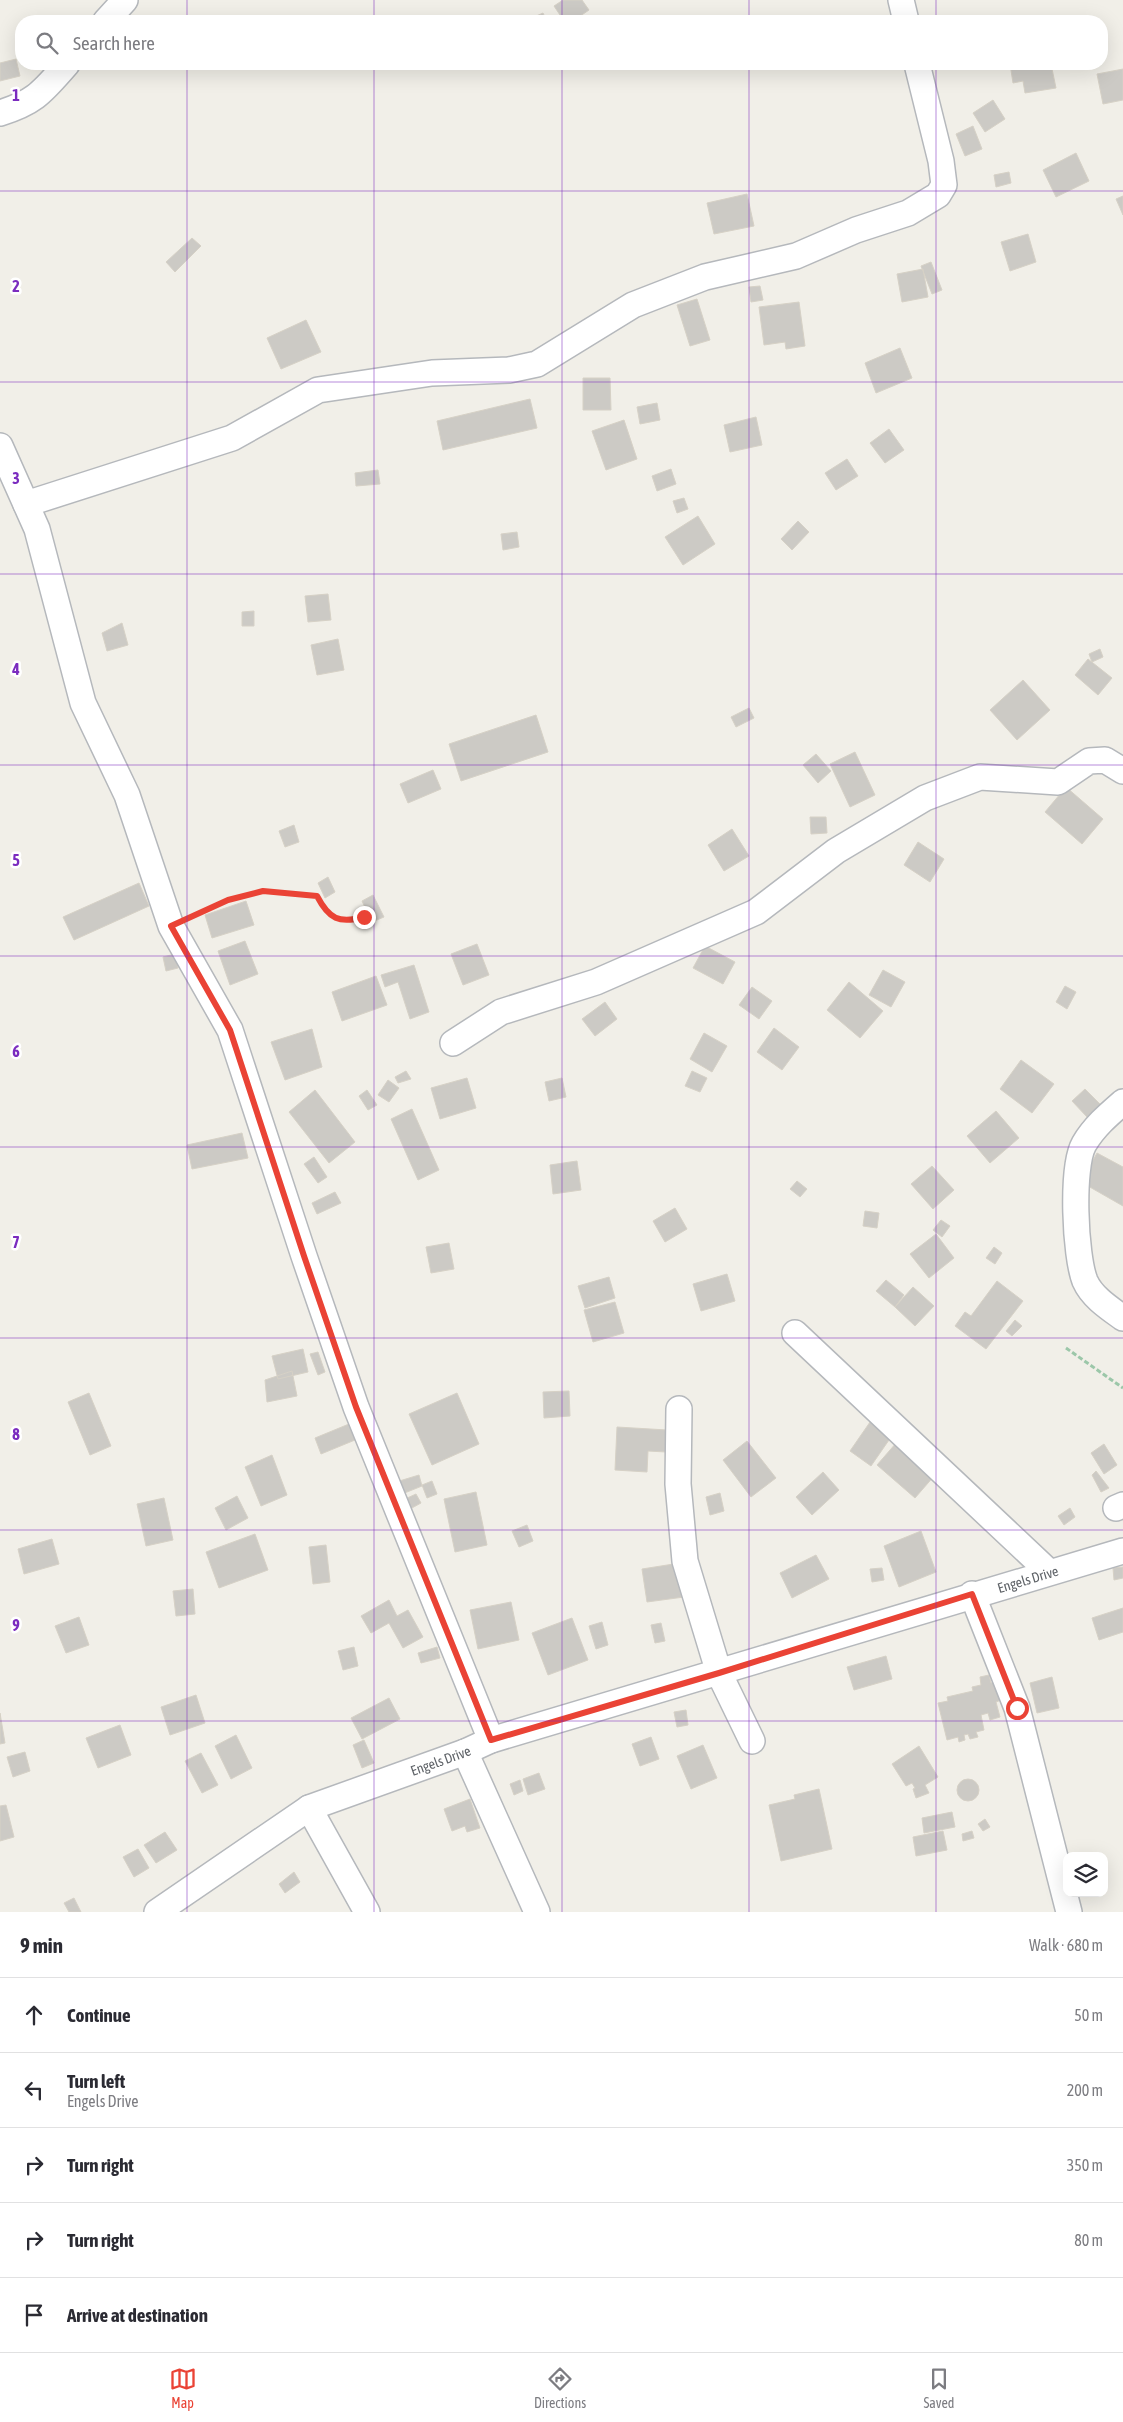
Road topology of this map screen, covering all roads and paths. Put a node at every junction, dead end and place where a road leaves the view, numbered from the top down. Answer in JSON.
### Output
{"nodes":[{"id":1,"x":125,"y":0,"type":"edge"},
{"id":2,"x":901,"y":0,"type":"edge"},
{"id":3,"x":111,"y":15,"type":"edge"},
{"id":4,"x":905,"y":15,"type":"edge"},
{"id":5,"x":62,"y":70,"type":"edge"},
{"id":6,"x":918,"y":70,"type":"edge"},
{"id":7,"x":0,"y":113,"type":"edge"},
{"id":8,"x":0,"y":446,"type":"edge"},
{"id":9,"x":26,"y":504,"type":"junction"},
{"id":10,"x":1123,"y":771,"type":"edge"},
{"id":11,"x":364,"y":917,"type":"dead end"},
{"id":12,"x":171,"y":926,"type":"junction"},
{"id":13,"x":453,"y":1043,"type":"dead end"},
{"id":14,"x":1123,"y":1102,"type":"edge"},
{"id":15,"x":1123,"y":1318,"type":"edge"},
{"id":16,"x":795,"y":1332,"type":"dead end"},
{"id":17,"x":1066,"y":1348,"type":"dead end"},
{"id":18,"x":1123,"y":1388,"type":"edge"},
{"id":19,"x":679,"y":1409,"type":"dead end"},
{"id":20,"x":1123,"y":1551,"type":"edge"},
{"id":21,"x":1049,"y":1572,"type":"junction"},
{"id":22,"x":972,"y":1594,"type":"junction"},
{"id":23,"x":719,"y":1673,"type":"junction"},
{"id":24,"x":491,"y":1740,"type":"junction"},
{"id":25,"x":752,"y":1741,"type":"dead end"},
{"id":26,"x":465,"y":1752,"type":"junction"},
{"id":27,"x":308,"y":1808,"type":"junction"},
{"id":28,"x":157,"y":1912,"type":"edge"},
{"id":29,"x":367,"y":1912,"type":"edge"},
{"id":30,"x":537,"y":1912,"type":"edge"},
{"id":31,"x":1069,"y":1912,"type":"edge"}],
"edges":[{"from":1,"to":3,"type":"street"},
{"from":2,"to":4,"type":"street"},
{"from":5,"to":7,"type":"street"},
{"from":6,"to":9,"type":"street"},
{"from":8,"to":9,"type":"street"},
{"from":9,"to":12,"type":"street"},
{"from":10,"to":13,"type":"street"},
{"from":11,"to":12,"type":"path"},
{"from":12,"to":24,"type":"street"},
{"from":14,"to":15,"type":"street"},
{"from":16,"to":21,"type":"street"},
{"from":17,"to":18,"type":"path"},
{"from":19,"to":23,"type":"street"},
{"from":20,"to":21,"type":"street","name":"Engels Drive"},
{"from":21,"to":22,"type":"street","name":"Engels Drive"},
{"from":22,"to":23,"type":"street","name":"Engels Drive"},
{"from":22,"to":31,"type":"street"},
{"from":23,"to":24,"type":"street","name":"Engels Drive"},
{"from":23,"to":25,"type":"street"},
{"from":24,"to":26,"type":"street","name":"Engels Drive"},
{"from":26,"to":27,"type":"street","name":"Engels Drive"},
{"from":26,"to":30,"type":"street"},
{"from":27,"to":28,"type":"street","name":"Engels Drive"},
{"from":27,"to":29,"type":"street"}]}
